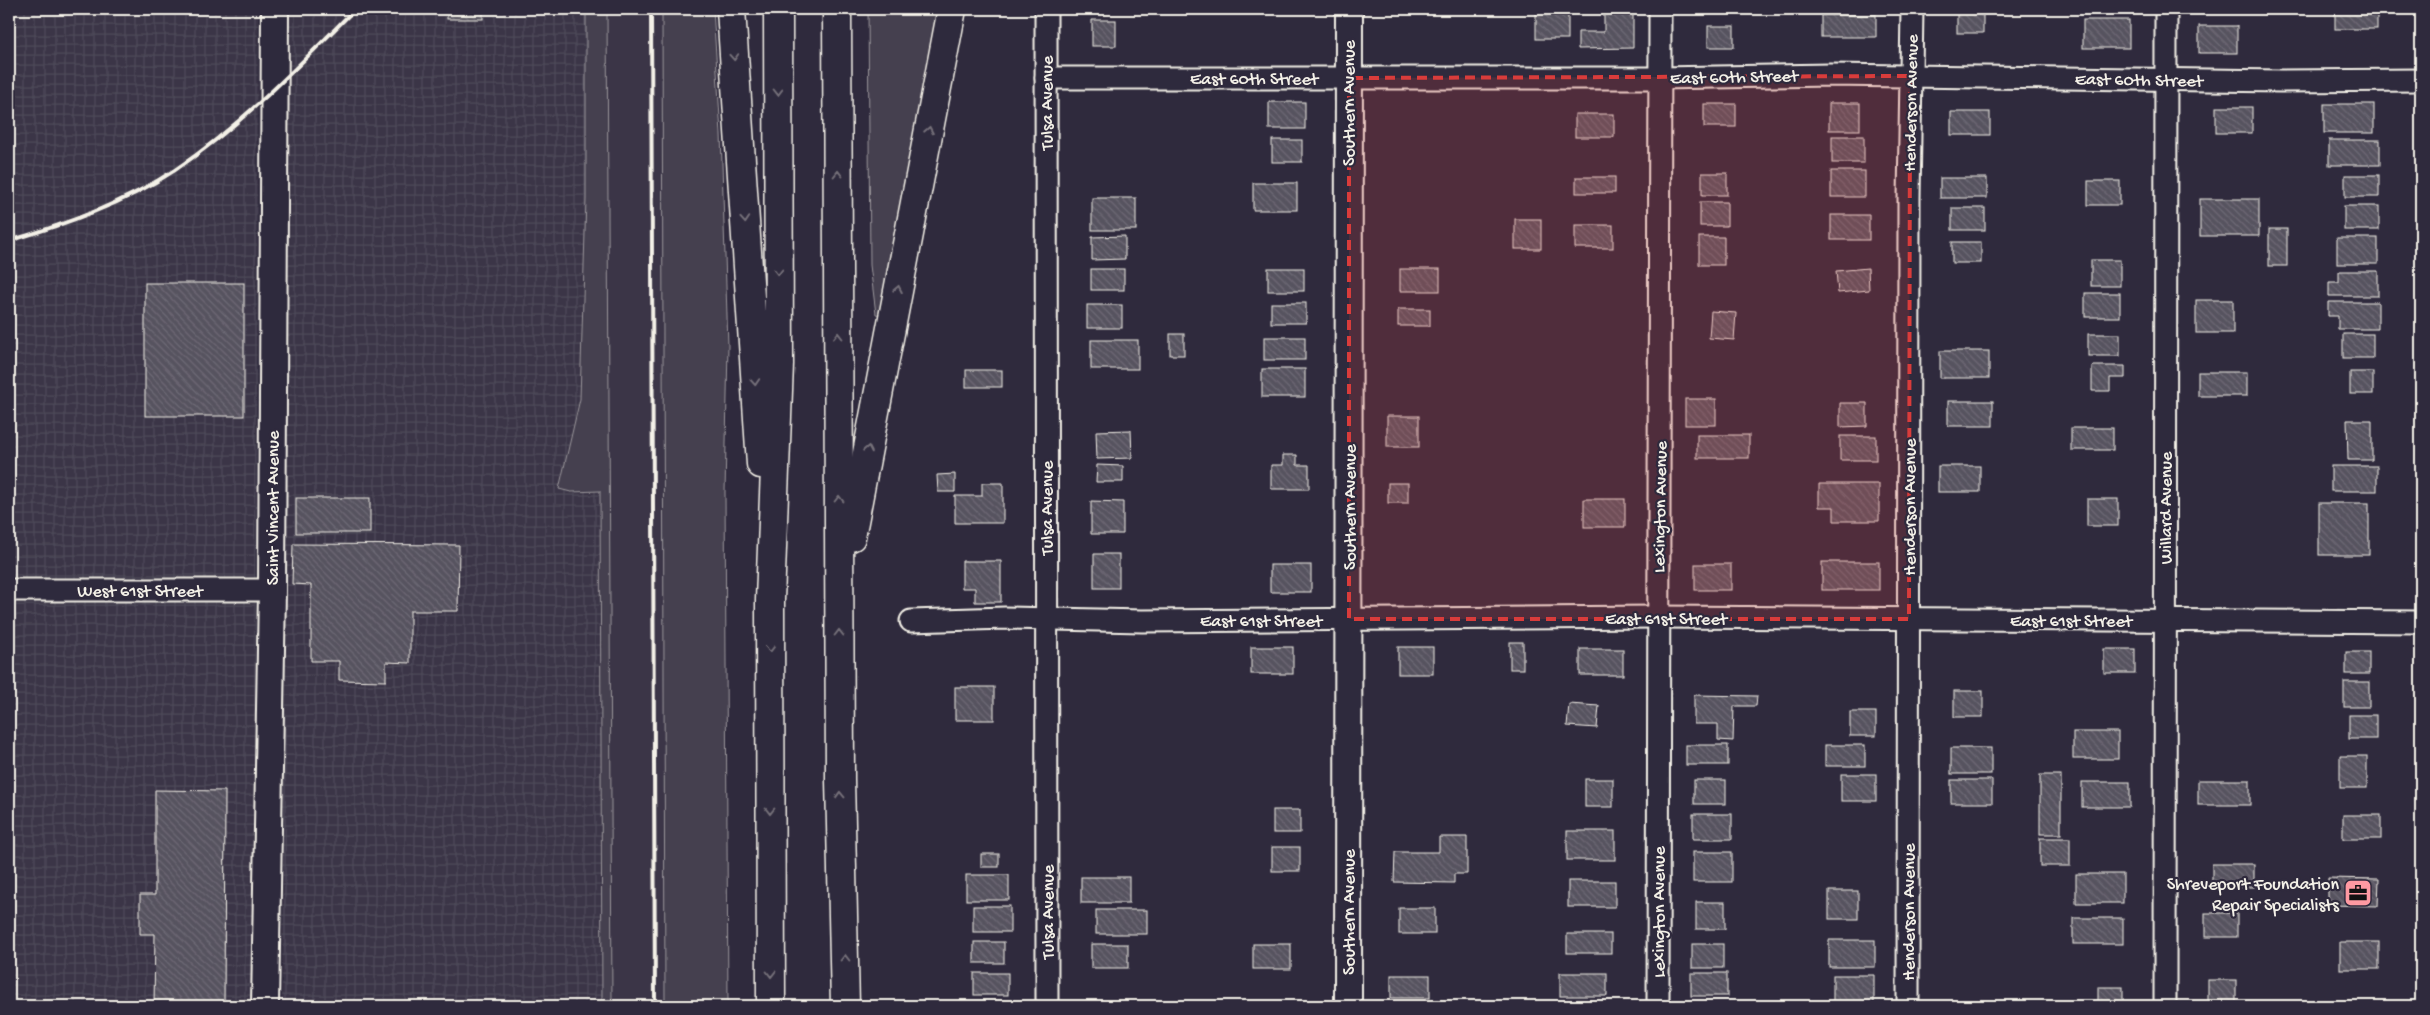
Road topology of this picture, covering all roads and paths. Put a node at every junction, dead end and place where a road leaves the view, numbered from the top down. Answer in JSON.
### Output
{"nodes":[{"id":1,"x":275,"y":9,"type":"edge"},
{"id":2,"x":731,"y":9,"type":"edge"},
{"id":3,"x":778,"y":9,"type":"edge"},
{"id":4,"x":837,"y":9,"type":"edge"},
{"id":5,"x":952,"y":9,"type":"edge"},
{"id":6,"x":1046,"y":9,"type":"edge"},
{"id":7,"x":1349,"y":9,"type":"edge"},
{"id":8,"x":1660,"y":9,"type":"edge"},
{"id":9,"x":1912,"y":9,"type":"edge"},
{"id":10,"x":2166,"y":9,"type":"edge"},
{"id":11,"x":1910,"y":76,"type":"junction"},
{"id":12,"x":1046,"y":78,"type":"junction"},
{"id":13,"x":1349,"y":78,"type":"junction"},
{"id":14,"x":1660,"y":78,"type":"junction"},
{"id":15,"x":2166,"y":79,"type":"junction"},
{"id":16,"x":2421,"y":80,"type":"edge"},
{"id":17,"x":9,"y":590,"type":"edge"},
{"id":18,"x":272,"y":590,"type":"junction"},
{"id":19,"x":770,"y":600,"type":"junction"},
{"id":20,"x":839,"y":600,"type":"junction"},
{"id":21,"x":1658,"y":617,"type":"junction"},
{"id":22,"x":1047,"y":619,"type":"junction"},
{"id":23,"x":1909,"y":619,"type":"junction"},
{"id":24,"x":1349,"y":620,"type":"junction"},
{"id":25,"x":2166,"y":620,"type":"junction"},
{"id":26,"x":911,"y":621,"type":"dead end"},
{"id":27,"x":2421,"y":622,"type":"edge"},
{"id":28,"x":265,"y":1006,"type":"edge"},
{"id":29,"x":771,"y":1006,"type":"edge"},
{"id":30,"x":845,"y":1006,"type":"edge"},
{"id":31,"x":1047,"y":1006,"type":"edge"},
{"id":32,"x":1348,"y":1006,"type":"edge"},
{"id":33,"x":1658,"y":1006,"type":"edge"},
{"id":34,"x":1908,"y":1006,"type":"edge"},
{"id":35,"x":2165,"y":1006,"type":"edge"}],
"edges":[{"from":1,"to":18,"type":"street","name":"Saint Vincent Avenue"},
{"from":2,"to":19,"type":"highway","one_way":true},
{"from":3,"to":19,"type":"highway","one_way":true},
{"from":20,"to":4,"type":"highway","one_way":true},
{"from":20,"to":5,"type":"highway","one_way":true},
{"from":6,"to":12,"type":"street","name":"Tulsa Avenue"},
{"from":7,"to":13,"type":"street","name":"Southern Avenue"},
{"from":8,"to":14,"type":"street","name":"Lexington Avenue"},
{"from":9,"to":11,"type":"street","name":"Henderson Avenue"},
{"from":10,"to":15,"type":"street","name":"Willard Avenue"},
{"from":11,"to":14,"type":"street","name":"East 60th Street"},
{"from":11,"to":15,"type":"street","name":"East 60th Street"},
{"from":11,"to":23,"type":"street","name":"Henderson Avenue"},
{"from":12,"to":13,"type":"street","name":"East 60th Street"},
{"from":12,"to":22,"type":"street","name":"Tulsa Avenue"},
{"from":13,"to":14,"type":"street","name":"East 60th Street"},
{"from":13,"to":24,"type":"street","name":"Southern Avenue"},
{"from":14,"to":21,"type":"street","name":"Lexington Avenue"},
{"from":15,"to":16,"type":"street","name":"East 60th Street"},
{"from":15,"to":25,"type":"street","name":"Willard Avenue"},
{"from":17,"to":18,"type":"street","name":"West 61st Street"},
{"from":18,"to":28,"type":"street","name":"Saint Vincent Avenue"},
{"from":19,"to":29,"type":"highway","one_way":true},
{"from":30,"to":20,"type":"highway","one_way":true},
{"from":21,"to":23,"type":"street","name":"East 61st Street"},
{"from":21,"to":24,"type":"street","name":"East 61st Street"},
{"from":21,"to":33,"type":"street","name":"Lexington Avenue"},
{"from":22,"to":24,"type":"street","name":"East 61st Street"},
{"from":22,"to":26,"type":"street","name":"East 61st Street"},
{"from":22,"to":31,"type":"street","name":"Tulsa Avenue"},
{"from":23,"to":25,"type":"street","name":"East 61st Street"},
{"from":23,"to":34,"type":"street","name":"Henderson Avenue"},
{"from":24,"to":32,"type":"street","name":"Southern Avenue"},
{"from":25,"to":27,"type":"street","name":"East 61st Street"},
{"from":25,"to":35,"type":"street","name":"Willard Avenue"}]}
